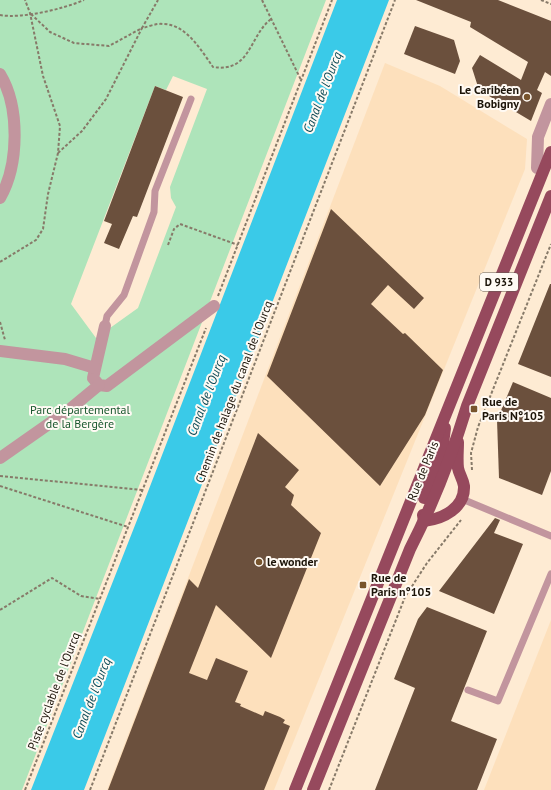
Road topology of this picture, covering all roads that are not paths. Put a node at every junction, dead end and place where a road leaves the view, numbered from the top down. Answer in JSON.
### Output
{"nodes":[{"id":1,"x":0,"y":74,"type":"edge"},
{"id":2,"x":191,"y":100,"type":"dead end"},
{"id":3,"x":551,"y":104,"type":"edge"},
{"id":4,"x":551,"y":152,"type":"edge"},
{"id":5,"x":537,"y":168,"type":"dead end"},
{"id":6,"x":551,"y":196,"type":"edge"},
{"id":7,"x":0,"y":198,"type":"edge"},
{"id":8,"x":214,"y":306,"type":"dead end"},
{"id":9,"x":104,"y":335,"type":"joint"},
{"id":10,"x":4,"y":352,"type":"edge"},
{"id":11,"x":95,"y":368,"type":"junction"},
{"id":12,"x":99,"y":385,"type":"junction"},
{"id":13,"x":447,"y":412,"type":"junction"},
{"id":14,"x":458,"y":435,"type":"junction"},
{"id":15,"x":0,"y":458,"type":"edge"},
{"id":16,"x":462,"y":499,"type":"junction"},
{"id":17,"x":424,"y":521,"type":"junction"},
{"id":18,"x":551,"y":536,"type":"edge"},
{"id":19,"x":551,"y":574,"type":"edge"},
{"id":20,"x":468,"y":690,"type":"dead end"},
{"id":21,"x":295,"y":790,"type":"edge"},
{"id":22,"x":314,"y":790,"type":"edge"}],
"edges":[{"from":1,"to":7,"type":"street"},
{"from":2,"to":9,"type":"lane"},
{"from":3,"to":5,"type":"street"},
{"from":4,"to":13,"type":"main road","name":"Rue de Paris","number":"D 933"},
{"from":6,"to":14,"type":"main road","name":"Rue de Paris","number":"D 933"},
{"from":8,"to":12,"type":"street"},
{"from":9,"to":11,"type":"street"},
{"from":10,"to":11,"type":"street"},
{"from":11,"to":12,"type":"street"},
{"from":12,"to":15,"type":"street"},
{"from":13,"to":17,"type":"main road"},
{"from":13,"to":21,"type":"main road","name":"Rue de Paris","number":"D 933"},
{"from":14,"to":16,"type":"main road"},
{"from":14,"to":17,"type":"main road","name":"Rue de Paris","number":"D 933"},
{"from":16,"to":17,"type":"main road"},
{"from":16,"to":18,"type":"lane"},
{"from":17,"to":22,"type":"main road","name":"Rue de Paris","number":"D 933"},
{"from":19,"to":20,"type":"lane"}]}
